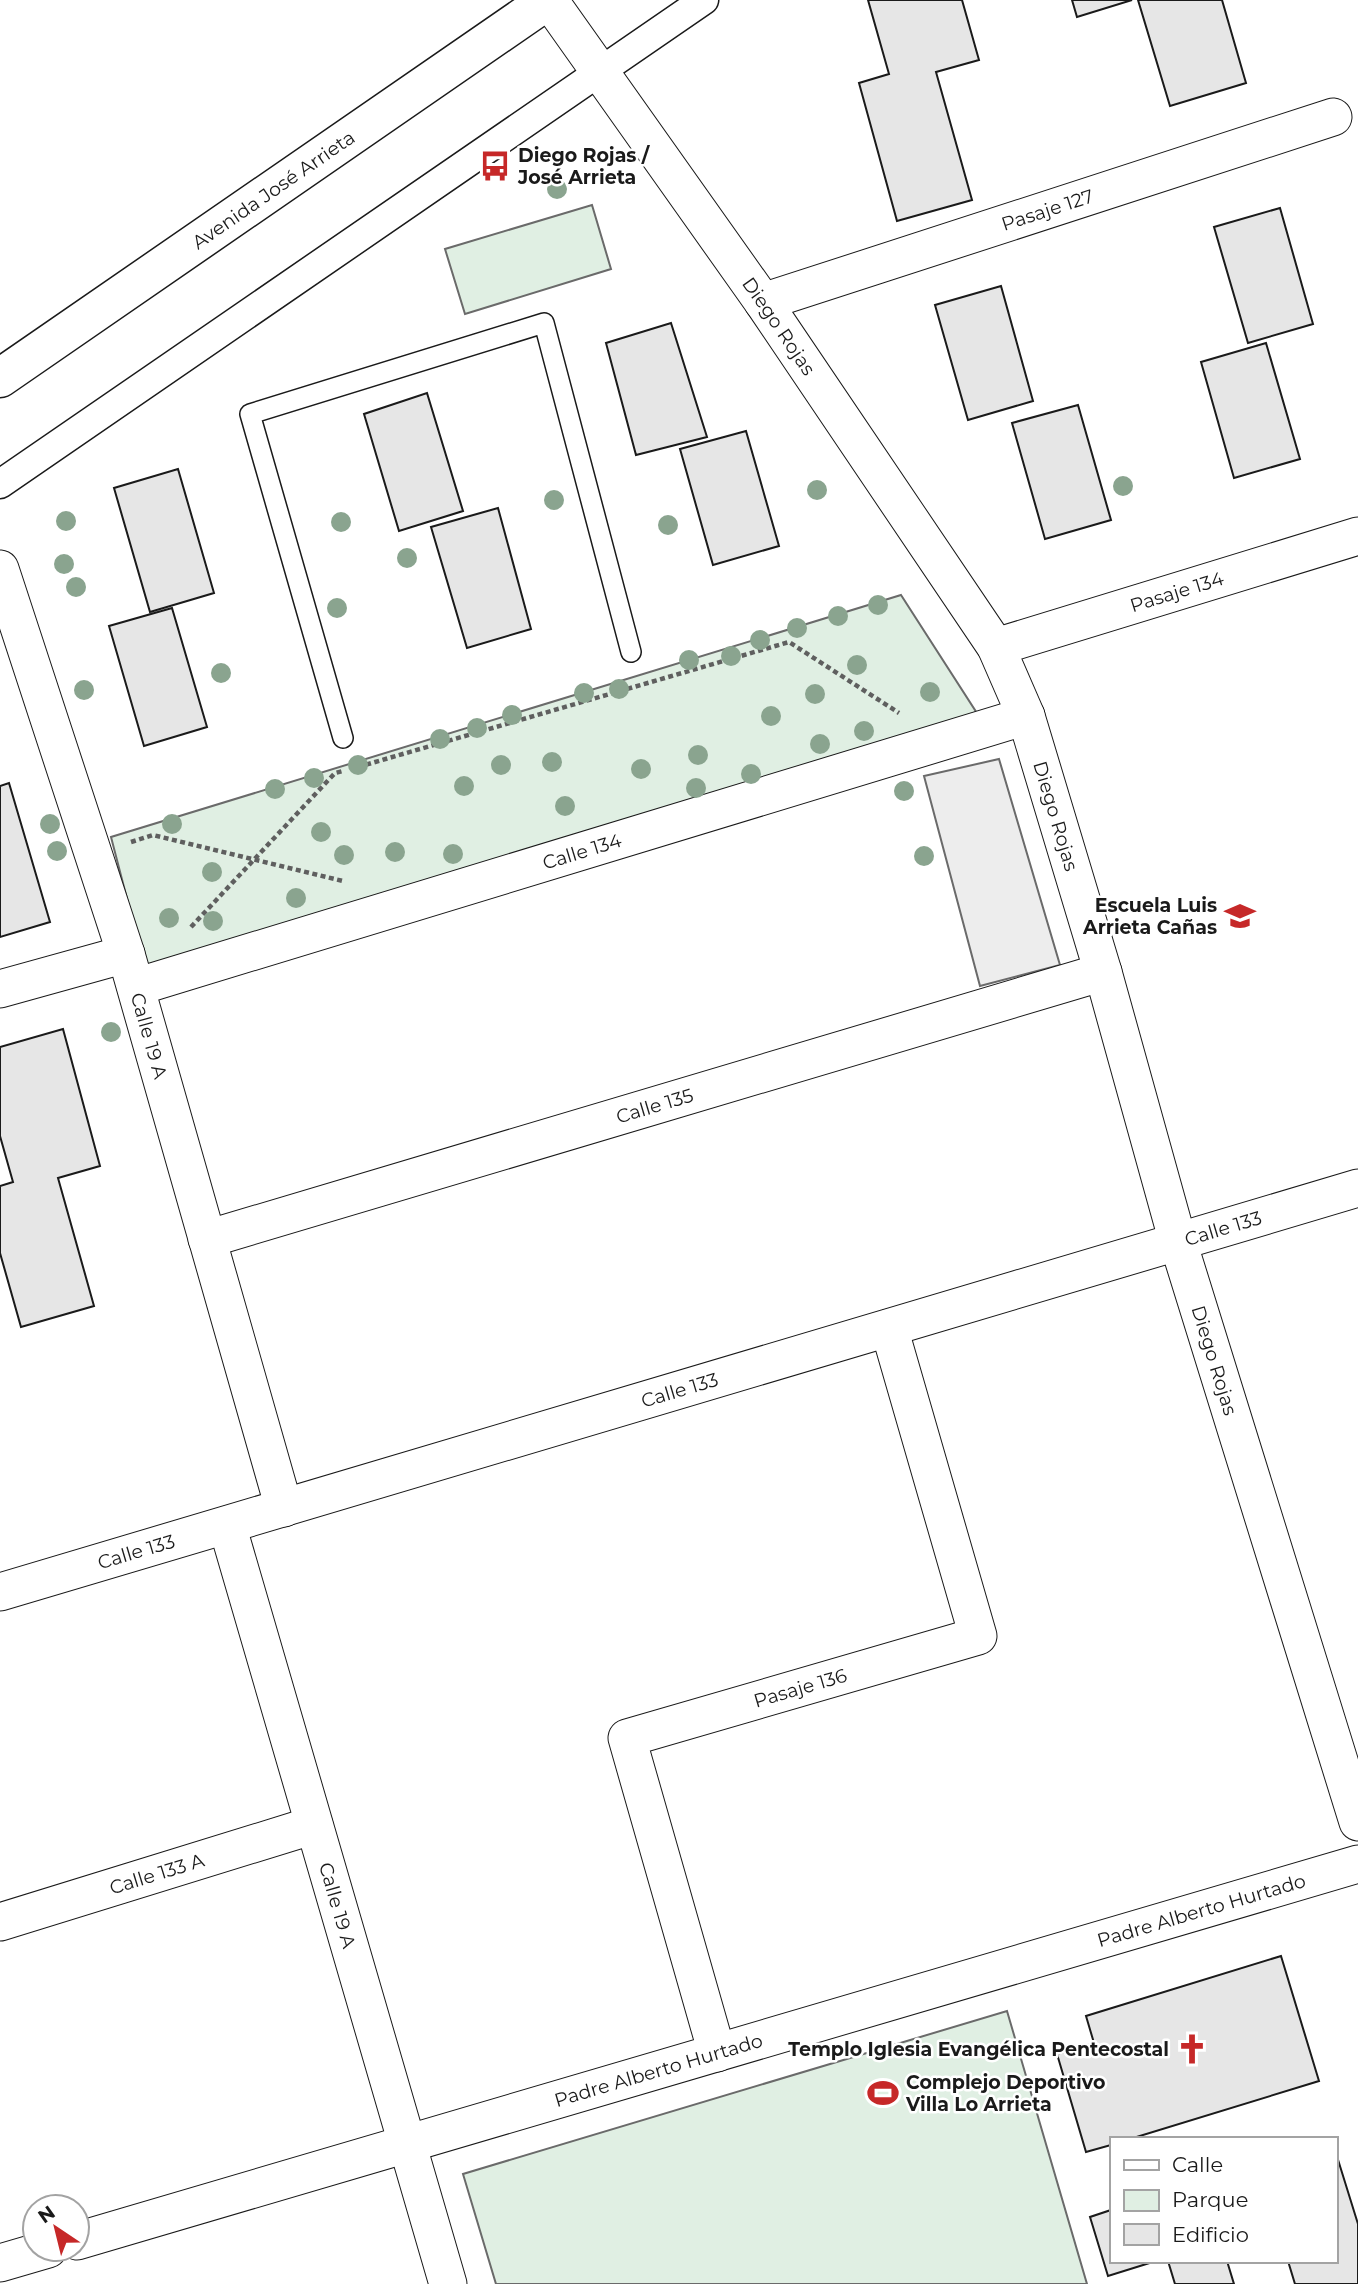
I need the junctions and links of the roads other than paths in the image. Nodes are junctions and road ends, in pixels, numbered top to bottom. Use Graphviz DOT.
graph roads {
  1 [pos="548,0"];
  2 [pos="704,0"];
  3 [pos="601,70"];
  4 [pos="1333,117"];
  5 [pos="763,302"];
  6 [pos="0,378"];
  7 [pos="0,484"];
  8 [pos="1358,537"];
  9 [pos="0,569"];
  10 [pos="996,647"];
  11 [pos="631,652"];
  12 [pos="1026,716"];
  13 [pos="342,738"];
  14 [pos="131,971"];
  15 [pos="1103,972"];
  16 [pos="0,989"];
  17 [pos="1358,1188"];
  18 [pos="207,1239"];
  19 [pos="1178,1241"];
  20 [pos="889,1328"];
  21 [pos="284,1508"];
  22 [pos="227,1525"];
  23 [pos="0,1592"];
  24 [pos="1358,1822"];
  25 [pos="314,1825"];
  26 [pos="1358,1864"];
  27 [pos="0,1922"];
  28 [pos="717,2053"];
  29 [pos="407,2143"];
  30 [pos="91,2237"];
  31 [pos="21,2257"];
  32 [pos="0,2263"];
  33 [pos="448,2284"];
  1 -- 3 [label="street, Diego Rojas"];
  1 -- 6 [label="main road, Avenida José Arrieta"];
  2 -- 3 [label="street"];
  3 -- 5 [label="street, Diego Rojas"];
  3 -- 7 [label="street"];
  4 -- 5 [label="street, Pasaje 127"];
  5 -- 10 [label="street, Diego Rojas"];
  8 -- 10 [label="street, Pasaje 134"];
  9 -- 14 [label="street, Calle 19 A"];
  10 -- 12 [label="street, Diego Rojas"];
  11 -- 13 [label="lane"];
  12 -- 14 [label="street, Calle 134"];
  12 -- 15 [label="street, Diego Rojas"];
  14 -- 16 [label="street, Calle 134"];
  14 -- 18 [label="street, Calle 19 A"];
  15 -- 18 [label="street, Calle 135"];
  15 -- 19 [label="street, Diego Rojas"];
  17 -- 19 [label="street, Calle 133"];
  18 -- 21 [label="street, Calle 19 A"];
  19 -- 20 [label="street, Calle 133"];
  19 -- 24 [label="street, Diego Rojas"];
  20 -- 21 [label="street, Calle 133"];
  20 -- 28 [label="street, Pasaje 136"];
  21 -- 22 [label="street, Calle 133"];
  22 -- 23 [label="street, Calle 133"];
  22 -- 25 [label="street, Calle 19 A"];
  25 -- 27 [label="street, Calle 133 A"];
  25 -- 29 [label="street, Calle 19 A"];
  26 -- 28 [label="street, Padre Alberto Hurtado"];
  28 -- 29 [label="street, Padre Alberto Hurtado"];
  29 -- 30 [label="street, Padre Alberto Hurtado"];
  29 -- 33 [label="street, Calle 19 A"];
  31 -- 32 [label="street"];
}
